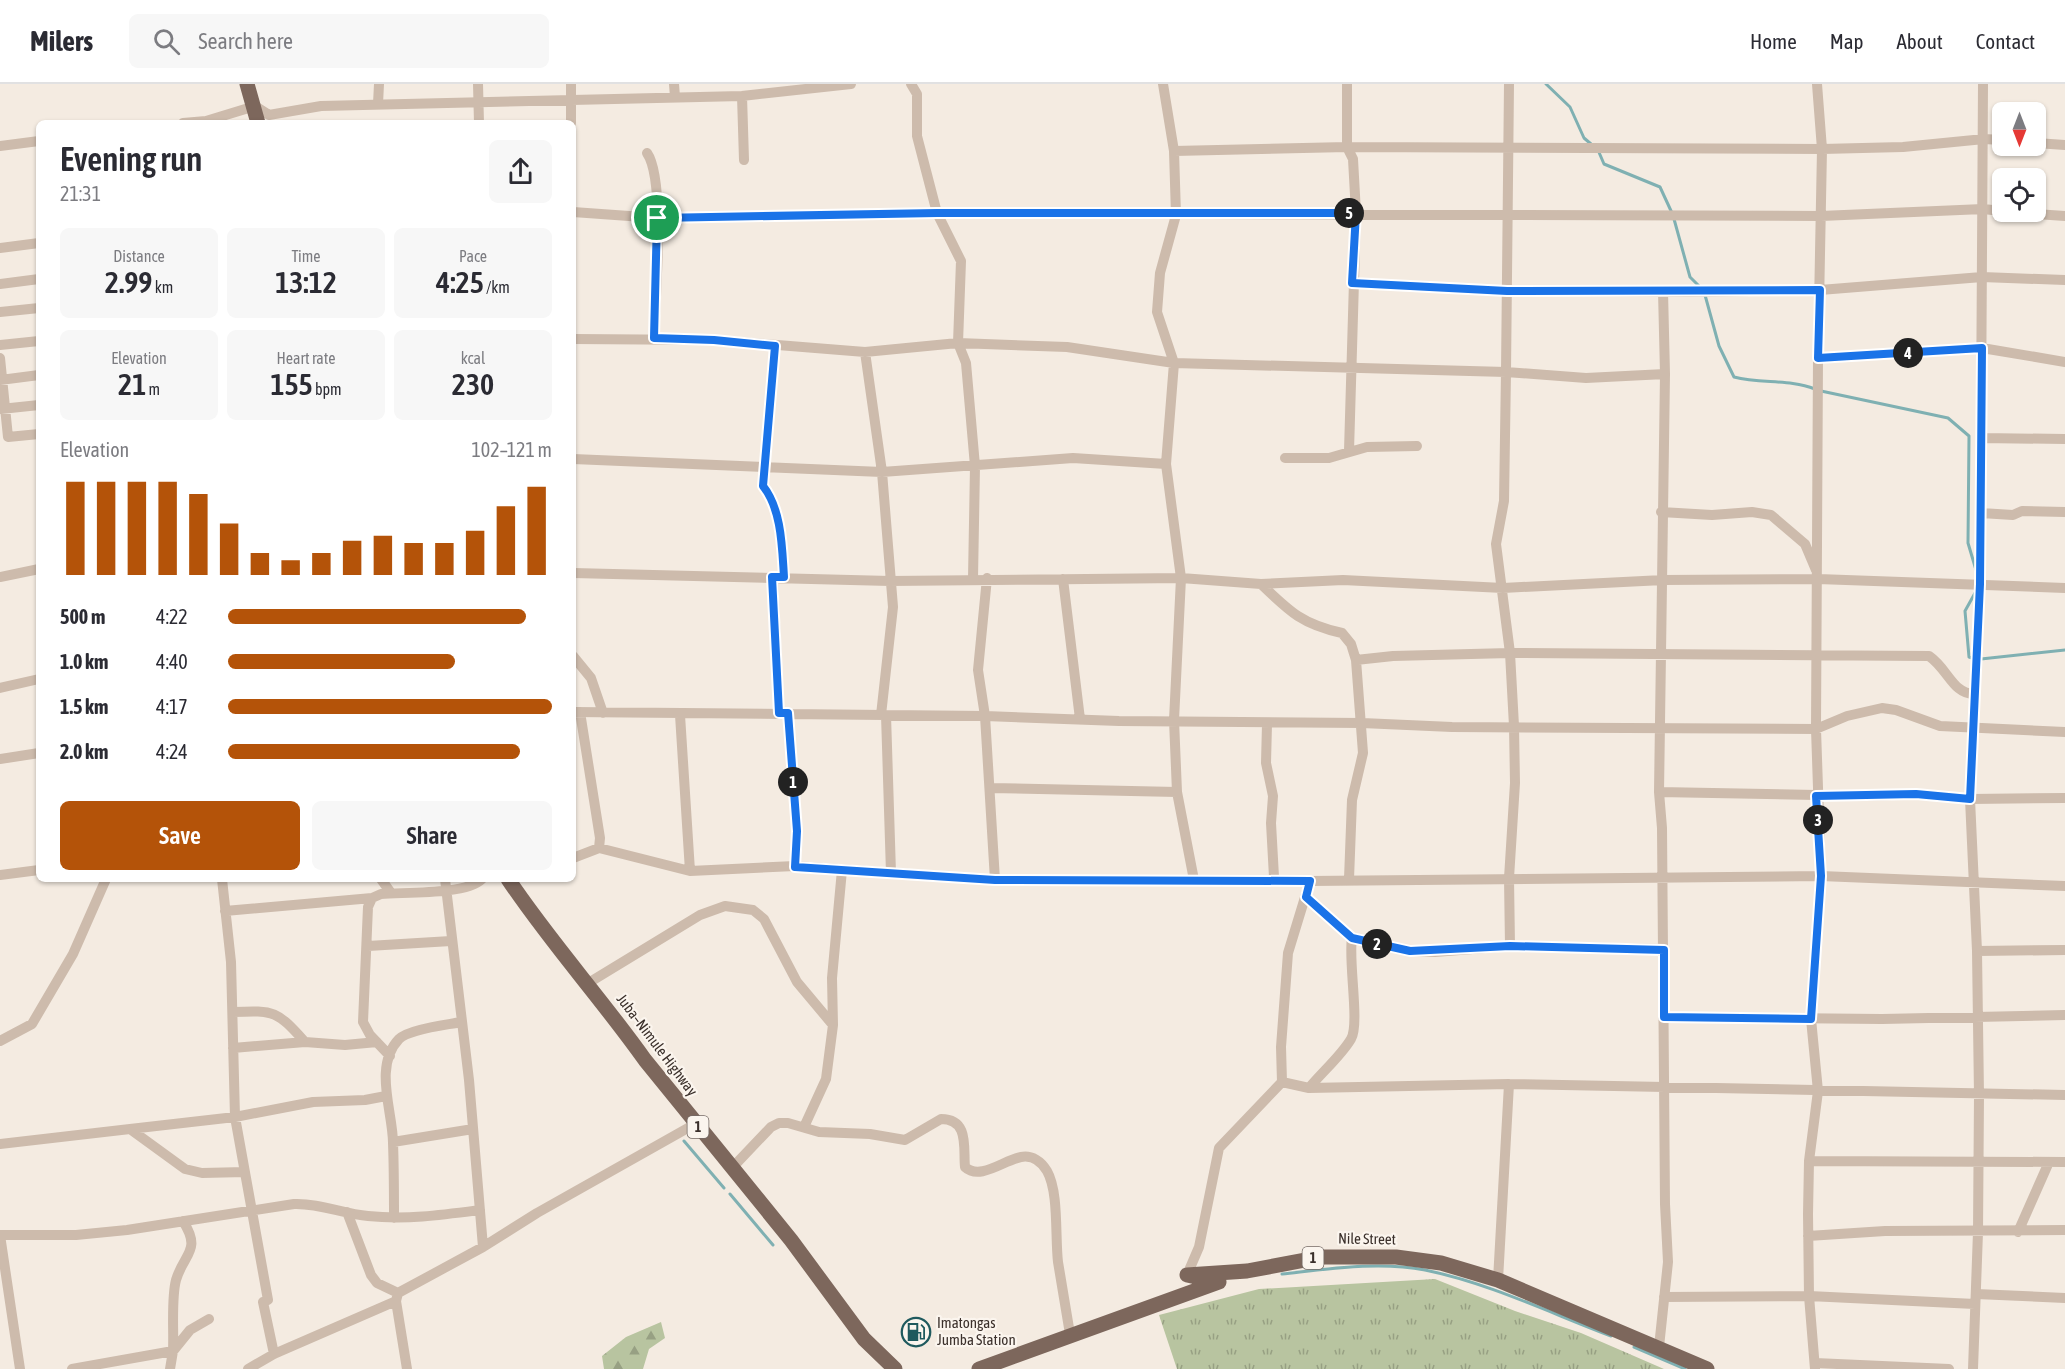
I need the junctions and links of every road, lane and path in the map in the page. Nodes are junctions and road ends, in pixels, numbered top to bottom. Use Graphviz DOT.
graph roads {
  1 [pos="247,84"];
  2 [pos="379,84"];
  3 [pos="478,84"];
  4 [pos="571,84"];
  5 [pos="674,84"];
  6 [pos="851,84"];
  7 [pos="911,84"];
  8 [pos="1163,84"];
  9 [pos="1347,84"];
  10 [pos="1509,84"];
  11 [pos="1817,84"];
  12 [pos="1983,84"];
  13 [pos="802,86"];
  14 [pos="742,96"];
  15 [pos="675,97"];
  16 [pos="572,100"];
  17 [pos="480,102"];
  18 [pos="378,104"];
  19 [pos="255,106"];
  20 [pos="209,120"];
  21 [pos="257,120"];
  22 [pos="479,120"];
  23 [pos="571,120"];
  24 [pos="1984,139"];
  25 [pos="1992,139"];
  26 [pos="36,141"];
  27 [pos="2046,144"];
  28 [pos="2065,145"];
  29 [pos="0,146"];
  30 [pos="1347,147"];
  31 [pos="1508,148"];
  32 [pos="1822,149"];
  33 [pos="1174,151"];
  34 [pos="647,153"];
  35 [pos="744,160"];
  36 [pos="1983,209"];
  37 [pos="1992,210"];
  38 [pos="576,212"];
  39 [pos="937,213"];
  40 [pos="1356,213"];
  41 [pos="1508,214"];
  42 [pos="1176,215"];
  43 [pos="2046,215"];
  44 [pos="1821,216"];
  45 [pos="2065,216"];
  46 [pos="657,218"];
  47 [pos="36,243"];
  48 [pos="0,248"];
  49 [pos="1982,278"];
  50 [pos="36,279"];
  51 [pos="2065,280"];
  52 [pos="1352,283"];
  53 [pos="0,284"];
  54 [pos="1820,290"];
  55 [pos="1507,291"];
  56 [pos="1662,291"];
  57 [pos="36,308"];
  58 [pos="0,312"];
  59 [pos="654,338"];
  60 [pos="576,339"];
  61 [pos="36,341"];
  62 [pos="958,343"];
  63 [pos="0,345"];
  64 [pos="775,346"];
  65 [pos="1982,348"];
  66 [pos="865,352"];
  67 [pos="0,358"];
  68 [pos="1818,358"];
  69 [pos="1174,363"];
  70 [pos="2065,363"];
  71 [pos="1352,366"];
  72 [pos="1506,372"];
  73 [pos="1665,374"];
  74 [pos="36,375"];
  75 [pos="2,379"];
  76 [pos="36,405"];
  77 [pos="3,409"];
  78 [pos="36,434"];
  79 [pos="1981,438"];
  80 [pos="2065,439"];
  81 [pos="1417,446"];
  82 [pos="1349,451"];
  83 [pos="1285,458"];
  84 [pos="576,459"];
  85 [pos="1166,464"];
  86 [pos="975,466"];
  87 [pos="764,467"];
  88 [pos="882,472"];
  89 [pos="1662,512"];
  90 [pos="2065,512"];
  91 [pos="1981,513"];
  92 [pos="36,570"];
  93 [pos="576,573"];
  94 [pos="1818,576"];
  95 [pos="0,577"];
  96 [pos="772,577"];
  97 [pos="784,577"];
  98 [pos="987,578"];
  99 [pos="1182,578"];
  100 [pos="973,579"];
  101 [pos="1063,579"];
  102 [pos="890,580"];
  103 [pos="1662,580"];
  104 [pos="1261,584"];
  105 [pos="1980,584"];
  106 [pos="1503,588"];
  107 [pos="2065,588"];
  108 [pos="1510,653"];
  109 [pos="1663,655"];
  110 [pos="1817,656"];
  111 [pos="576,660"];
  112 [pos="1356,660"];
  113 [pos="36,680"];
  114 [pos="0,688"];
  115 [pos="1974,694"];
  116 [pos="576,712"];
  117 [pos="603,713"];
  118 [pos="783,713"];
  119 [pos="680,715"];
  120 [pos="883,715"];
  121 [pos="985,716"];
  122 [pos="1080,719"];
  123 [pos="1173,720"];
  124 [pos="1362,723"];
  125 [pos="1267,724"];
  126 [pos="1514,726"];
  127 [pos="1662,727"];
  128 [pos="1971,727"];
  129 [pos="1816,729"];
  130 [pos="2065,732"];
  131 [pos="36,753"];
  132 [pos="0,759"];
  133 [pos="990,788"];
  134 [pos="1177,792"];
  135 [pos="1659,792"];
  136 [pos="1816,796"];
  137 [pos="2065,798"];
  138 [pos="1970,799"];
  139 [pos="599,848"];
  140 [pos="576,857"];
  141 [pos="795,867"];
  142 [pos="36,870"];
  143 [pos="842,870"];
  144 [pos="690,871"];
  145 [pos="891,873"];
  146 [pos="0,875"];
  147 [pos="1821,876"];
  148 [pos="1274,877"];
  149 [pos="1509,878"];
  150 [pos="1349,879"];
  151 [pos="1663,879"];
  152 [pos="995,880"];
  153 [pos="1194,880"];
  154 [pos="1310,881"];
  155 [pos="105,882"];
  156 [pos="222,882"];
  157 [pos="383,882"];
  158 [pos="479,882"];
  159 [pos="510,882"];
  160 [pos="1975,883"];
  161 [pos="446,885"];
  162 [pos="2065,886"];
  163 [pos="391,893"];
  164 [pos="1306,897"];
  165 [pos="372,898"];
  166 [pos="225,911"];
  167 [pos="1352,938"];
  168 [pos="451,941"];
  169 [pos="368,946"];
  170 [pos="1510,946"];
  171 [pos="1664,950"];
  172 [pos="2065,950"];
  173 [pos="1977,951"];
  174 [pos="585,985"];
  175 [pos="233,1011"];
  176 [pos="2065,1015"];
  177 [pos="1664,1017"];
  178 [pos="1977,1018"];
  179 [pos="1811,1019"];
  180 [pos="462,1022"];
  181 [pos="833,1025"];
  182 [pos="0,1041"];
  183 [pos="305,1042"];
  184 [pos="377,1042"];
  185 [pos="232,1048"];
  186 [pos="390,1056"];
  187 [pos="1282,1082"];
  188 [pos="1509,1084"];
  189 [pos="1664,1086"];
  190 [pos="1309,1088"];
  191 [pos="1818,1092"];
  192 [pos="1979,1095"];
  193 [pos="2065,1095"];
  194 [pos="386,1096"];
  195 [pos="235,1117"];
  196 [pos="695,1124"];
  197 [pos="804,1127"];
  198 [pos="130,1129"];
  199 [pos="473,1129"];
  200 [pos="393,1142"];
  201 [pos="0,1144"];
  202 [pos="1809,1161"];
  203 [pos="1978,1162"];
  204 [pos="2049,1162"];
  205 [pos="2065,1162"];
  206 [pos="732,1168"];
  207 [pos="245,1172"];
  208 [pos="480,1210"];
  209 [pos="254,1212"];
  210 [pos="347,1212"];
  211 [pos="394,1218"];
  212 [pos="183,1221"];
  213 [pos="2065,1230"];
  214 [pos="1978,1232"];
  215 [pos="2018,1232"];
  216 [pos="0,1235"];
  217 [pos="1808,1236"];
  218 [pos="483,1247"];
  219 [pos="1187,1275"];
  220 [pos="1498,1280"];
  221 [pos="4,1284"];
  222 [pos="1809,1296"];
  223 [pos="397,1297"];
  224 [pos="1664,1297"];
  225 [pos="2065,1298"];
  226 [pos="1975,1299"];
  227 [pos="209,1319"];
  228 [pos="1070,1334"];
  229 [pos="1659,1347"];
  230 [pos="173,1351"];
  231 [pos="271,1356"];
  232 [pos="1815,1366"];
  233 [pos="20,1369"];
  234 [pos="72,1369"];
  235 [pos="170,1369"];
  236 [pos="248,1369"];
  237 [pos="272,1369"];
  238 [pos="407,1369"];
  239 [pos="895,1369"];
  240 [pos="979,1369"];
  241 [pos="1707,1369"];
  242 [pos="1949,1369"];
  243 [pos="1973,1369"];
  1 -- 19 [label="main road"];
  2 -- 18 [label="street"];
  3 -- 17 [label="street"];
  4 -- 16 [label="street"];
  5 -- 15 [label="street"];
  6 -- 13 [label="street"];
  7 -- 39 [label="street"];
  8 -- 33 [label="street"];
  9 -- 30 [label="street"];
  10 -- 31 [label="street"];
  11 -- 32 [label="street"];
  12 -- 24 [label="street"];
  13 -- 14 [label="street"];
  14 -- 15 [label="street"];
  14 -- 35 [label="street"];
  15 -- 16 [label="street"];
  16 -- 17 [label="street"];
  16 -- 23 [label="street"];
  17 -- 18 [label="street"];
  17 -- 22 [label="street"];
  18 -- 19 [label="street"];
  19 -- 20 [label="street"];
  19 -- 21 [label="main road"];
  24 -- 25 [label="street"];
  24 -- 32 [label="street"];
  24 -- 36 [label="street"];
  26 -- 29 [label="street"];
  27 -- 28 [label="street"];
  30 -- 31 [label="street"];
  30 -- 33 [label="street"];
  30 -- 40 [label="street"];
  31 -- 32 [label="street"];
  31 -- 41 [label="street"];
  32 -- 44 [label="street"];
  33 -- 42 [label="street"];
  34 -- 46 [label="street"];
  36 -- 37 [label="street"];
  36 -- 44 [label="street"];
  36 -- 49 [label="street"];
  38 -- 46 [label="street"];
  39 -- 42 [label="street"];
  39 -- 46 [label="street"];
  39 -- 62 [label="street"];
  40 -- 41 [label="street"];
  40 -- 42 [label="street"];
  40 -- 52 [label="street"];
  41 -- 44 [label="street"];
  41 -- 55 [label="street"];
  42 -- 69 [label="street"];
  43 -- 45 [label="street"];
  44 -- 54 [label="street"];
  46 -- 59 [label="street"];
  47 -- 48 [label="street"];
  49 -- 51 [label="street"];
  49 -- 54 [label="street"];
  49 -- 65 [label="street"];
  50 -- 53 [label="street"];
  52 -- 55 [label="street"];
  52 -- 71 [label="street"];
  54 -- 56 [label="street"];
  54 -- 68 [label="street"];
  55 -- 56 [label="street"];
  55 -- 72 [label="street"];
  56 -- 73 [label="street"];
  57 -- 58 [label="street"];
  59 -- 60 [label="street"];
  59 -- 64 [label="street"];
  61 -- 63 [label="street"];
  62 -- 66 [label="street"];
  62 -- 69 [label="street"];
  62 -- 86 [label="street"];
  64 -- 66 [label="street"];
  64 -- 87 [label="street"];
  65 -- 68 [label="street"];
  65 -- 70 [label="street"];
  65 -- 79 [label="street"];
  66 -- 88 [label="street"];
  67 -- 75 [label="street"];
  68 -- 94 [label="street"];
  69 -- 71 [label="street"];
  69 -- 85 [label="street"];
  71 -- 72 [label="street"];
  71 -- 82 [label="street"];
  72 -- 73 [label="street"];
  72 -- 106 [label="street"];
  73 -- 89 [label="street"];
  74 -- 75 [label="street"];
  75 -- 77 [label="street"];
  76 -- 77 [label="street"];
  77 -- 78 [label="street"];
  79 -- 80 [label="street"];
  79 -- 91 [label="street"];
  81 -- 82 [label="street"];
  82 -- 83 [label="street"];
  84 -- 87 [label="street"];
  85 -- 86 [label="street"];
  85 -- 99 [label="street"];
  86 -- 88 [label="street"];
  86 -- 100 [label="street"];
  87 -- 88 [label="street"];
  87 -- 97 [label="street"];
  88 -- 102 [label="street"];
  89 -- 94 [label="street"];
  89 -- 103 [label="street"];
  90 -- 91 [label="street"];
  91 -- 105 [label="street"];
  92 -- 95 [label="street"];
  93 -- 96 [label="street"];
  94 -- 103 [label="street"];
  94 -- 105 [label="street"];
  94 -- 110 [label="street"];
  96 -- 97 [label="street"];
  96 -- 118 [label="street"];
  97 -- 102 [label="street"];
  98 -- 100 [label="street"];
  98 -- 101 [label="street"];
  98 -- 121 [label="street"];
  99 -- 101 [label="street"];
  99 -- 104 [label="street"];
  99 -- 123 [label="street"];
  100 -- 102 [label="street"];
  101 -- 122 [label="street"];
  102 -- 120 [label="street"];
  103 -- 106 [label="street"];
  103 -- 109 [label="street"];
  104 -- 106 [label="street"];
  104 -- 112 [label="street"];
  105 -- 107 [label="street"];
  105 -- 115 [label="street"];
  106 -- 108 [label="street"];
  108 -- 109 [label="street"];
  108 -- 112 [label="street"];
  108 -- 126 [label="street"];
  109 -- 110 [label="street"];
  109 -- 127 [label="street"];
  110 -- 115 [label="street"];
  110 -- 129 [label="street"];
  111 -- 117 [label="street"];
  112 -- 124 [label="street"];
  113 -- 114 [label="street"];
  115 -- 128 [label="street"];
  116 -- 117 [label="street"];
  116 -- 139 [label="street"];
  117 -- 119 [label="street"];
  118 -- 119 [label="street"];
  118 -- 120 [label="street"];
  118 -- 141 [label="street"];
  119 -- 144 [label="street"];
  120 -- 121 [label="street"];
  120 -- 145 [label="street"];
  121 -- 122 [label="street"];
  121 -- 133 [label="street"];
  122 -- 123 [label="street"];
  123 -- 125 [label="street"];
  123 -- 134 [label="street"];
  124 -- 125 [label="street"];
  124 -- 126 [label="street"];
  124 -- 150 [label="street"];
  125 -- 148 [label="street"];
  126 -- 127 [label="street"];
  126 -- 149 [label="street"];
  127 -- 129 [label="street"];
  127 -- 135 [label="street"];
  128 -- 129 [label="street"];
  128 -- 130 [label="street"];
  128 -- 138 [label="street"];
  129 -- 136 [label="street"];
  131 -- 132 [label="street"];
  133 -- 134 [label="street"];
  133 -- 152 [label="street"];
  134 -- 153 [label="street"];
  135 -- 136 [label="street"];
  135 -- 151 [label="street"];
  136 -- 138 [label="street"];
  136 -- 147 [label="street"];
  137 -- 138 [label="street"];
  138 -- 160 [label="street"];
  139 -- 140 [label="street"];
  139 -- 144 [label="street"];
  141 -- 143 [label="street"];
  141 -- 144 [label="street"];
  142 -- 146 [label="street"];
  143 -- 145 [label="street"];
  143 -- 181 [label="street"];
  145 -- 152 [label="street"];
  147 -- 151 [label="street"];
  147 -- 160 [label="street"];
  147 -- 179 [label="street"];
  149 -- 150 [label="street"];
  149 -- 151 [label="street"];
  149 -- 170 [label="street"];
  150 -- 154 [label="street"];
  151 -- 171 [label="street"];
  152 -- 153 [label="street"];
  153 -- 154 [label="street"];
  154 -- 164 [label="street"];
  155 -- 182 [label="street"];
  156 -- 166 [label="street"];
  157 -- 163 [label="street"];
  158 -- 161 [label="street"];
  159 -- 196 [label="main road, Juba–Nimule Highway / 1"];
  160 -- 162 [label="street"];
  160 -- 173 [label="street"];
  161 -- 163 [label="street"];
  161 -- 168 [label="street"];
  163 -- 165 [label="street"];
  164 -- 167 [label="street"];
  164 -- 187 [label="street"];
  165 -- 166 [label="street"];
  165 -- 169 [label="street"];
  166 -- 175 [label="street"];
  167 -- 170 [label="street"];
  167 -- 190 [label="street"];
  168 -- 169 [label="street"];
  168 -- 180 [label="street"];
  169 -- 184 [label="street"];
  170 -- 171 [label="street"];
  171 -- 177 [label="street"];
  172 -- 173 [label="street"];
  173 -- 178 [label="street"];
  174 -- 181 [label="street"];
  175 -- 183 [label="street"];
  175 -- 185 [label="street"];
  176 -- 178 [label="street"];
  177 -- 179 [label="street"];
  177 -- 189 [label="street"];
  178 -- 179 [label="street"];
  178 -- 192 [label="street"];
  179 -- 191 [label="street"];
  180 -- 186 [label="street"];
  180 -- 199 [label="street"];
  181 -- 197 [label="street"];
  183 -- 184 [label="street"];
  183 -- 185 [label="street"];
  184 -- 186 [label="street"];
  185 -- 195 [label="street"];
  186 -- 194 [label="street"];
  187 -- 190 [label="street"];
  187 -- 219 [label="street"];
  188 -- 189 [label="street"];
  188 -- 190 [label="street"];
  188 -- 220 [label="street"];
  189 -- 191 [label="street"];
  189 -- 224 [label="street"];
  191 -- 192 [label="street"];
  191 -- 202 [label="street"];
  192 -- 193 [label="street"];
  192 -- 203 [label="street"];
  194 -- 195 [label="street"];
  194 -- 200 [label="street"];
  195 -- 198 [label="street"];
  195 -- 207 [label="street"];
  196 -- 206 [label="main road, Juba–Nimule Highway / 1"];
  196 -- 218 [label="street"];
  197 -- 206 [label="street"];
  197 -- 228 [label="street"];
  198 -- 201 [label="street"];
  198 -- 207 [label="street"];
  199 -- 200 [label="street"];
  199 -- 208 [label="street"];
  200 -- 211 [label="street"];
  202 -- 203 [label="street"];
  202 -- 217 [label="street"];
  203 -- 204 [label="street"];
  203 -- 214 [label="street"];
  204 -- 205 [label="street"];
  204 -- 215 [label="street"];
  206 -- 239 [label="main road, Juba–Nimule Highway / 1"];
  207 -- 209 [label="street"];
  208 -- 211 [label="street"];
  208 -- 218 [label="street"];
  209 -- 210 [label="street"];
  209 -- 212 [label="street"];
  209 -- 231 [label="street"];
  210 -- 211 [label="street"];
  210 -- 223 [label="street"];
  212 -- 216 [label="street"];
  212 -- 230 [label="street"];
  213 -- 215 [label="street"];
  214 -- 215 [label="street"];
  214 -- 217 [label="street"];
  214 -- 226 [label="street"];
  216 -- 221 [label="street"];
  217 -- 222 [label="street"];
  218 -- 223 [label="street"];
  219 -- 220 [label="main road, Nile Street / 1"];
  219 -- 228 [label="main road"];
  220 -- 229 [label="main road, Nile Street / 1"];
  221 -- 233 [label="street"];
  222 -- 224 [label="street"];
  222 -- 226 [label="street"];
  222 -- 232 [label="street"];
  223 -- 231 [label="street"];
  223 -- 238 [label="street"];
  224 -- 229 [label="street"];
  225 -- 226 [label="street"];
  226 -- 243 [label="street"];
  227 -- 230 [label="street"];
  228 -- 240 [label="main road"];
  229 -- 241 [label="main road, Nile Street / 1"];
  230 -- 234 [label="street"];
  230 -- 235 [label="street"];
  231 -- 236 [label="street"];
  231 -- 237 [label="street"];
  232 -- 242 [label="street"];
}
